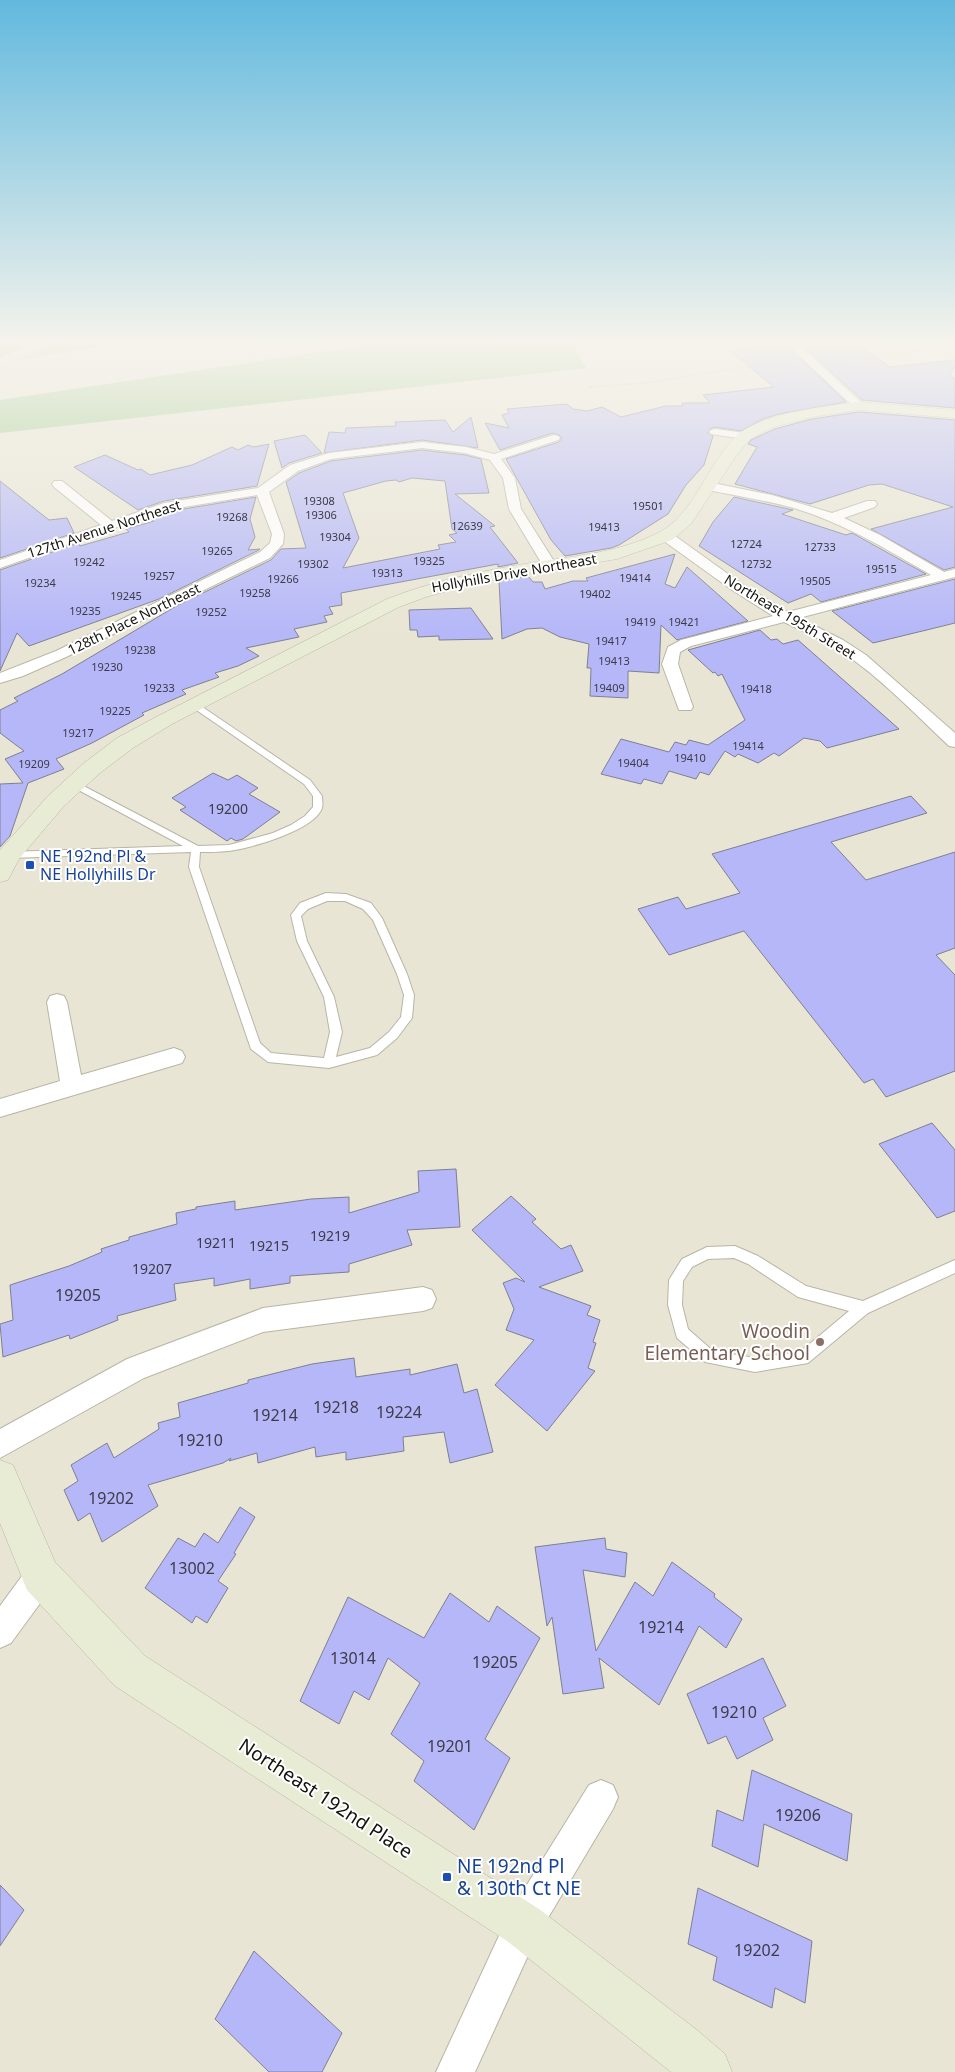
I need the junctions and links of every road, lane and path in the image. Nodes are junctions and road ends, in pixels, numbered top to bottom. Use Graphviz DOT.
graph roads {
  1 [pos="546,441"];
  2 [pos="741,441"];
  3 [pos="494,458"];
  4 [pos="58,484"];
  5 [pos="708,486"];
  6 [pos="262,491"];
  7 [pos="871,504"];
  8 [pos="833,517"];
  9 [pos="109,525"];
  10 [pos="666,536"];
  11 [pos="0,564"];
  12 [pos="550,566"];
  13 [pos="949,574"];
  14 [pos="784,616"];
  15 [pos="0,678"];
  16 [pos="195,704"];
  17 [pos="685,707"];
  18 [pos="955,742"];
  19 [pos="74,784"];
  20 [pos="196,850"];
  21 [pos="3,861"];
  22 [pos="57,1002"];
  23 [pos="174,1057"];
  24 [pos="330,1064"];
  25 [pos="72,1087"];
  26 [pos="0,1108"];
  27 [pos="955,1266"];
  28 [pos="423,1299"];
  29 [pos="863,1308"];
  30 [pos="0,1444"];
  31 [pos="0,1478"];
  32 [pos="41,1576"];
  33 [pos="0,1632"];
  34 [pos="601,1797"];
  35 [pos="523,1925"];
  36 [pos="456,2072"];
  37 [pos="707,2072"];
  1 -- 3 [label="street"];
  2 -- 5 [label="street, Hollyhills Drive Northeast"];
  3 -- 6 [label="street, 127th Avenue Northeast"];
  3 -- 12 [label="street"];
  4 -- 9 [label="street"];
  5 -- 8 [label="street"];
  5 -- 10 [label="street, Hollyhills Drive Northeast"];
  6 -- 9 [label="street, 127th Avenue Northeast"];
  6 -- 15 [label="street, 128th Place Northeast"];
  7 -- 8 [label="street"];
  8 -- 13 [label="street"];
  9 -- 11 [label="street, 127th Avenue Northeast"];
  10 -- 12 [label="street, Hollyhills Drive Northeast"];
  10 -- 14 [label="street, Northeast 195th Street"];
  12 -- 16 [label="street, Hollyhills Drive Northeast"];
  13 -- 14 [label="street"];
  14 -- 17 [label="street"];
  14 -- 18 [label="street, Northeast 195th Street"];
  16 -- 19 [label="street, Hollyhills Drive Northeast"];
  16 -- 20 [label="lane"];
  19 -- 20 [label="lane"];
  19 -- 21 [label="street, Hollyhills Drive Northeast"];
  20 -- 21 [label="lane"];
  20 -- 24 [label="lane"];
  22 -- 25 [label="street"];
  23 -- 25 [label="street"];
  24 -- 24 [label="lane"];
  25 -- 26 [label="street"];
  27 -- 29 [label="lane"];
  28 -- 30 [label="street"];
  29 -- 29 [label="lane"];
  31 -- 32 [label="street, Northeast 192nd Place"];
  32 -- 33 [label="street"];
  32 -- 35 [label="street, Northeast 192nd Place"];
  34 -- 35 [label="street"];
  35 -- 36 [label="street"];
  35 -- 37 [label="street, Northeast 192nd Place"];
}
